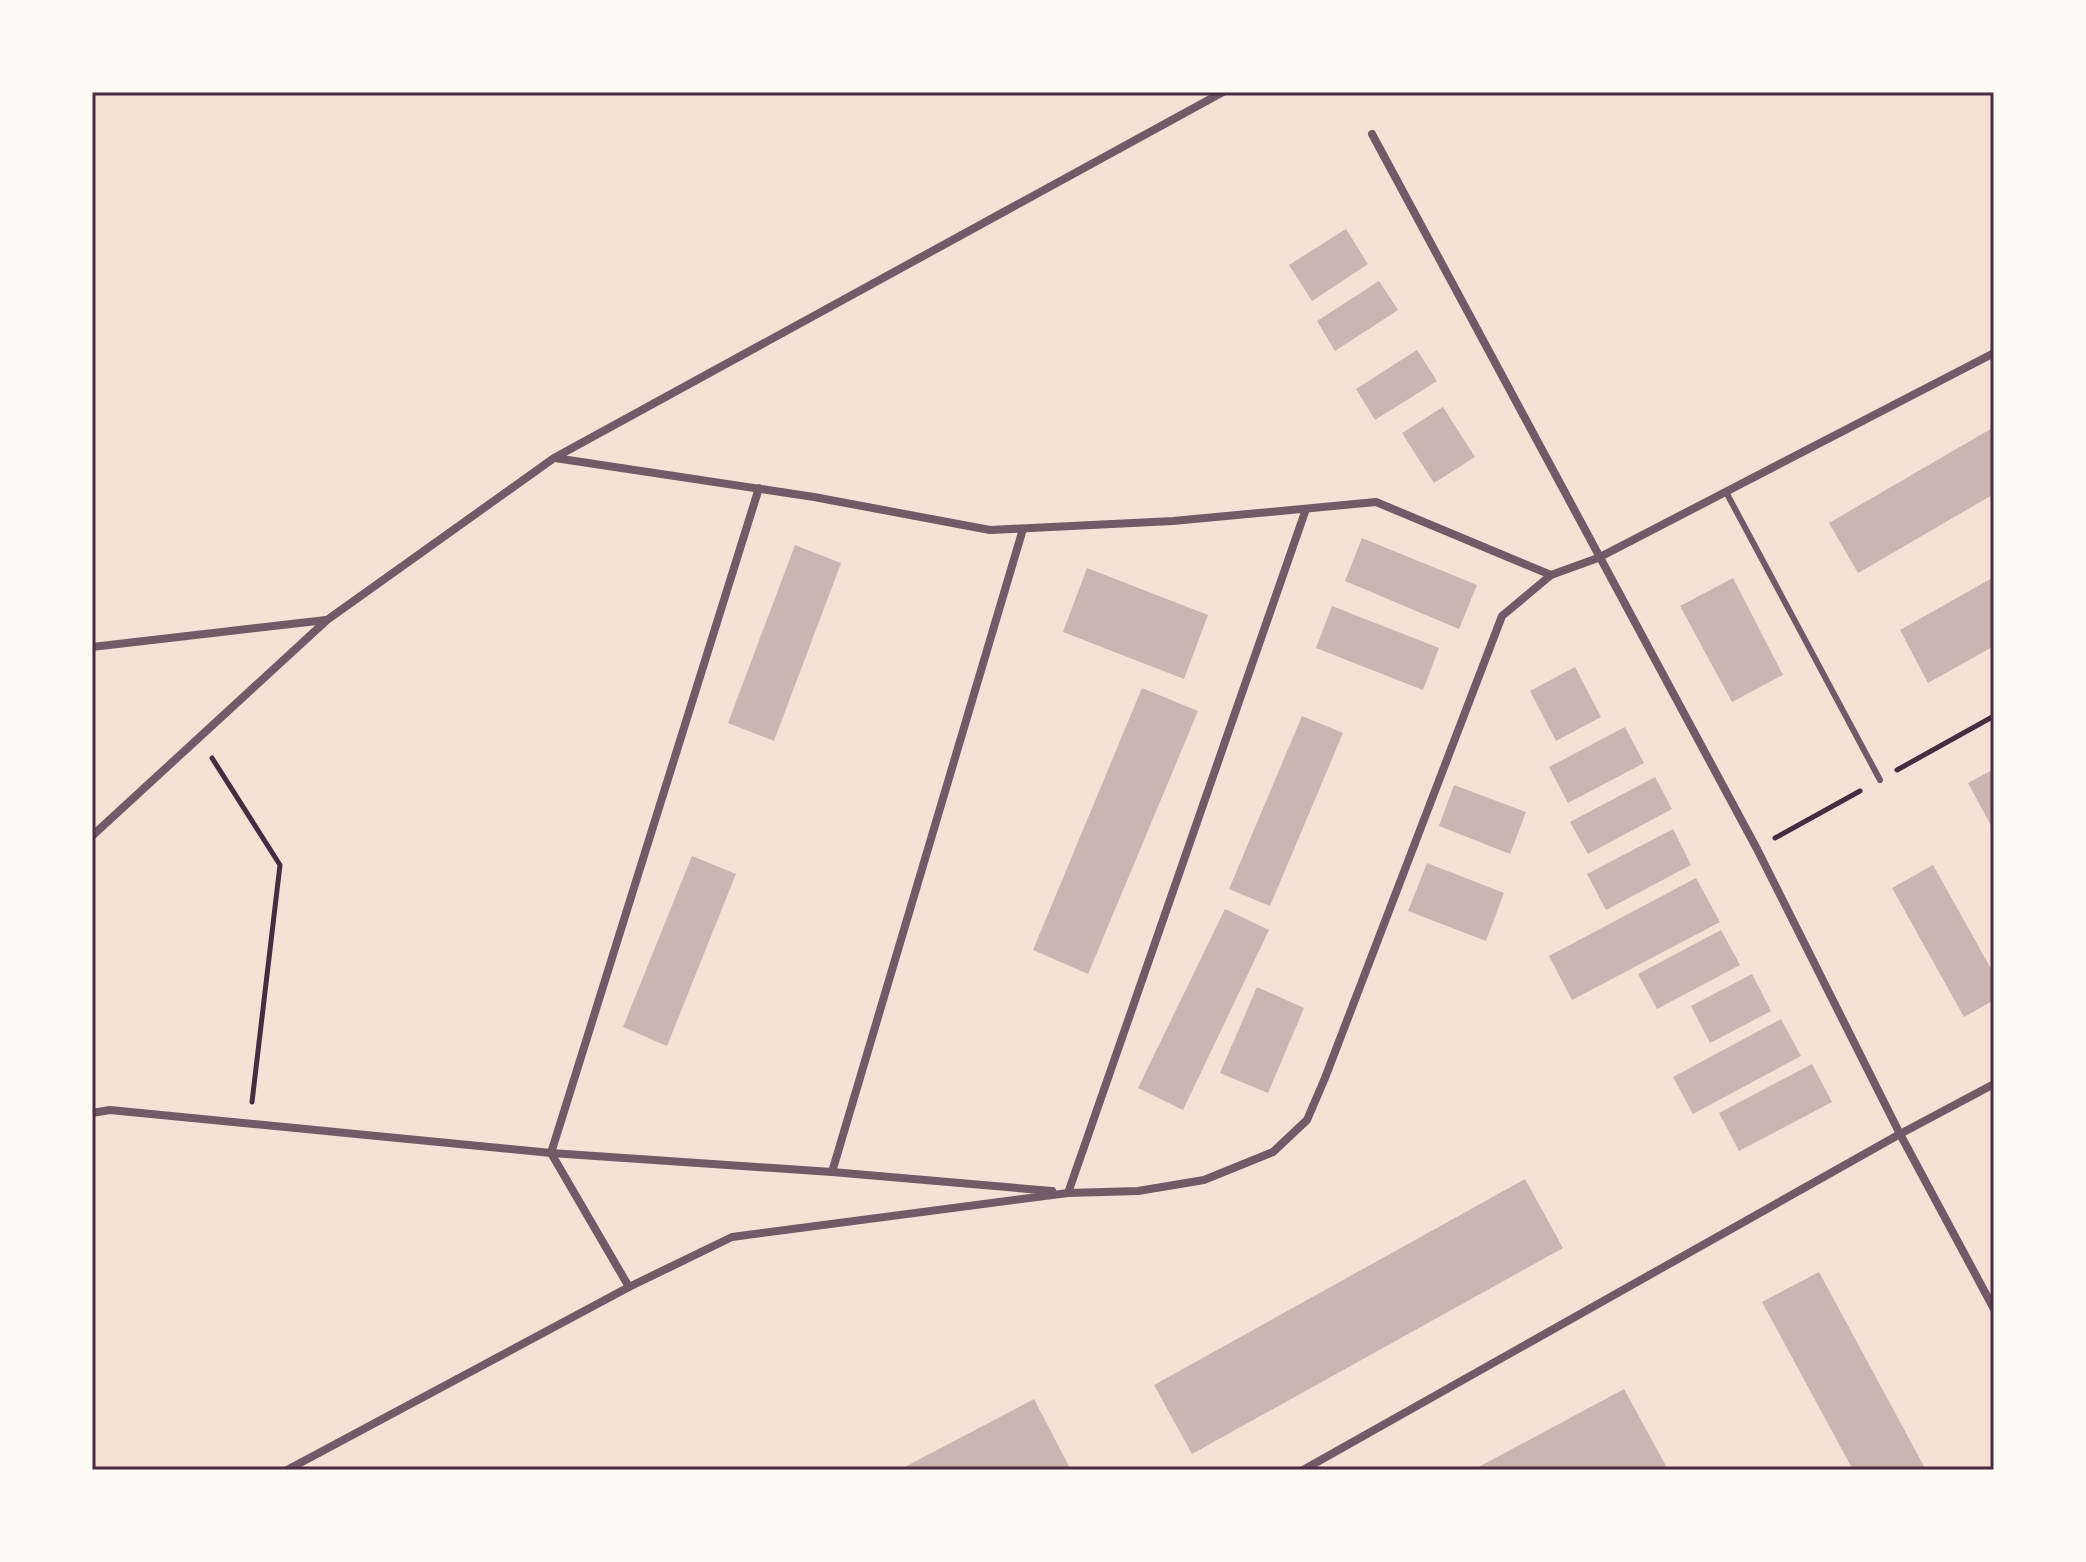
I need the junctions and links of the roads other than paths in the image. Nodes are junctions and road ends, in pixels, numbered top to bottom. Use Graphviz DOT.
graph roads {
  1 [pos="1223,92"];
  2 [pos="1372,134"];
  3 [pos="1994,353"];
  4 [pos="554,458"];
  5 [pos="759,488"];
  6 [pos="1726,492"];
  7 [pos="1306,509"];
  8 [pos="1023,529"];
  9 [pos="1598,558"];
  10 [pos="1551,575"];
  11 [pos="327,620"];
  12 [pos="92,647"];
  13 [pos="1880,780"];
  14 [pos="92,836"];
  15 [pos="1994,1084"];
  16 [pos="92,1113"];
  17 [pos="1900,1134"];
  18 [pos="551,1153"];
  19 [pos="832,1172"];
  20 [pos="1068,1193"];
  21 [pos="629,1287"];
  22 [pos="1994,1309"];
  23 [pos="287,1470"];
  24 [pos="1303,1470"];
  1 -- 4 [label="street"];
  2 -- 9 [label="street"];
  3 -- 6 [label="street"];
  4 -- 5 [label="street"];
  4 -- 11 [label="street"];
  5 -- 8 [label="street"];
  5 -- 18 [label="street"];
  6 -- 9 [label="street"];
  6 -- 13 [label="lane"];
  7 -- 8 [label="street"];
  7 -- 10 [label="street"];
  7 -- 20 [label="street"];
  8 -- 19 [label="street"];
  9 -- 10 [label="street"];
  9 -- 17 [label="street"];
  10 -- 20 [label="street"];
  11 -- 12 [label="street"];
  11 -- 14 [label="street"];
  15 -- 17 [label="street"];
  16 -- 18 [label="street"];
  17 -- 22 [label="street"];
  17 -- 24 [label="street"];
  18 -- 19 [label="street"];
  18 -- 21 [label="street"];
  19 -- 20 [label="street"];
  20 -- 21 [label="street"];
  21 -- 23 [label="street"];
}
